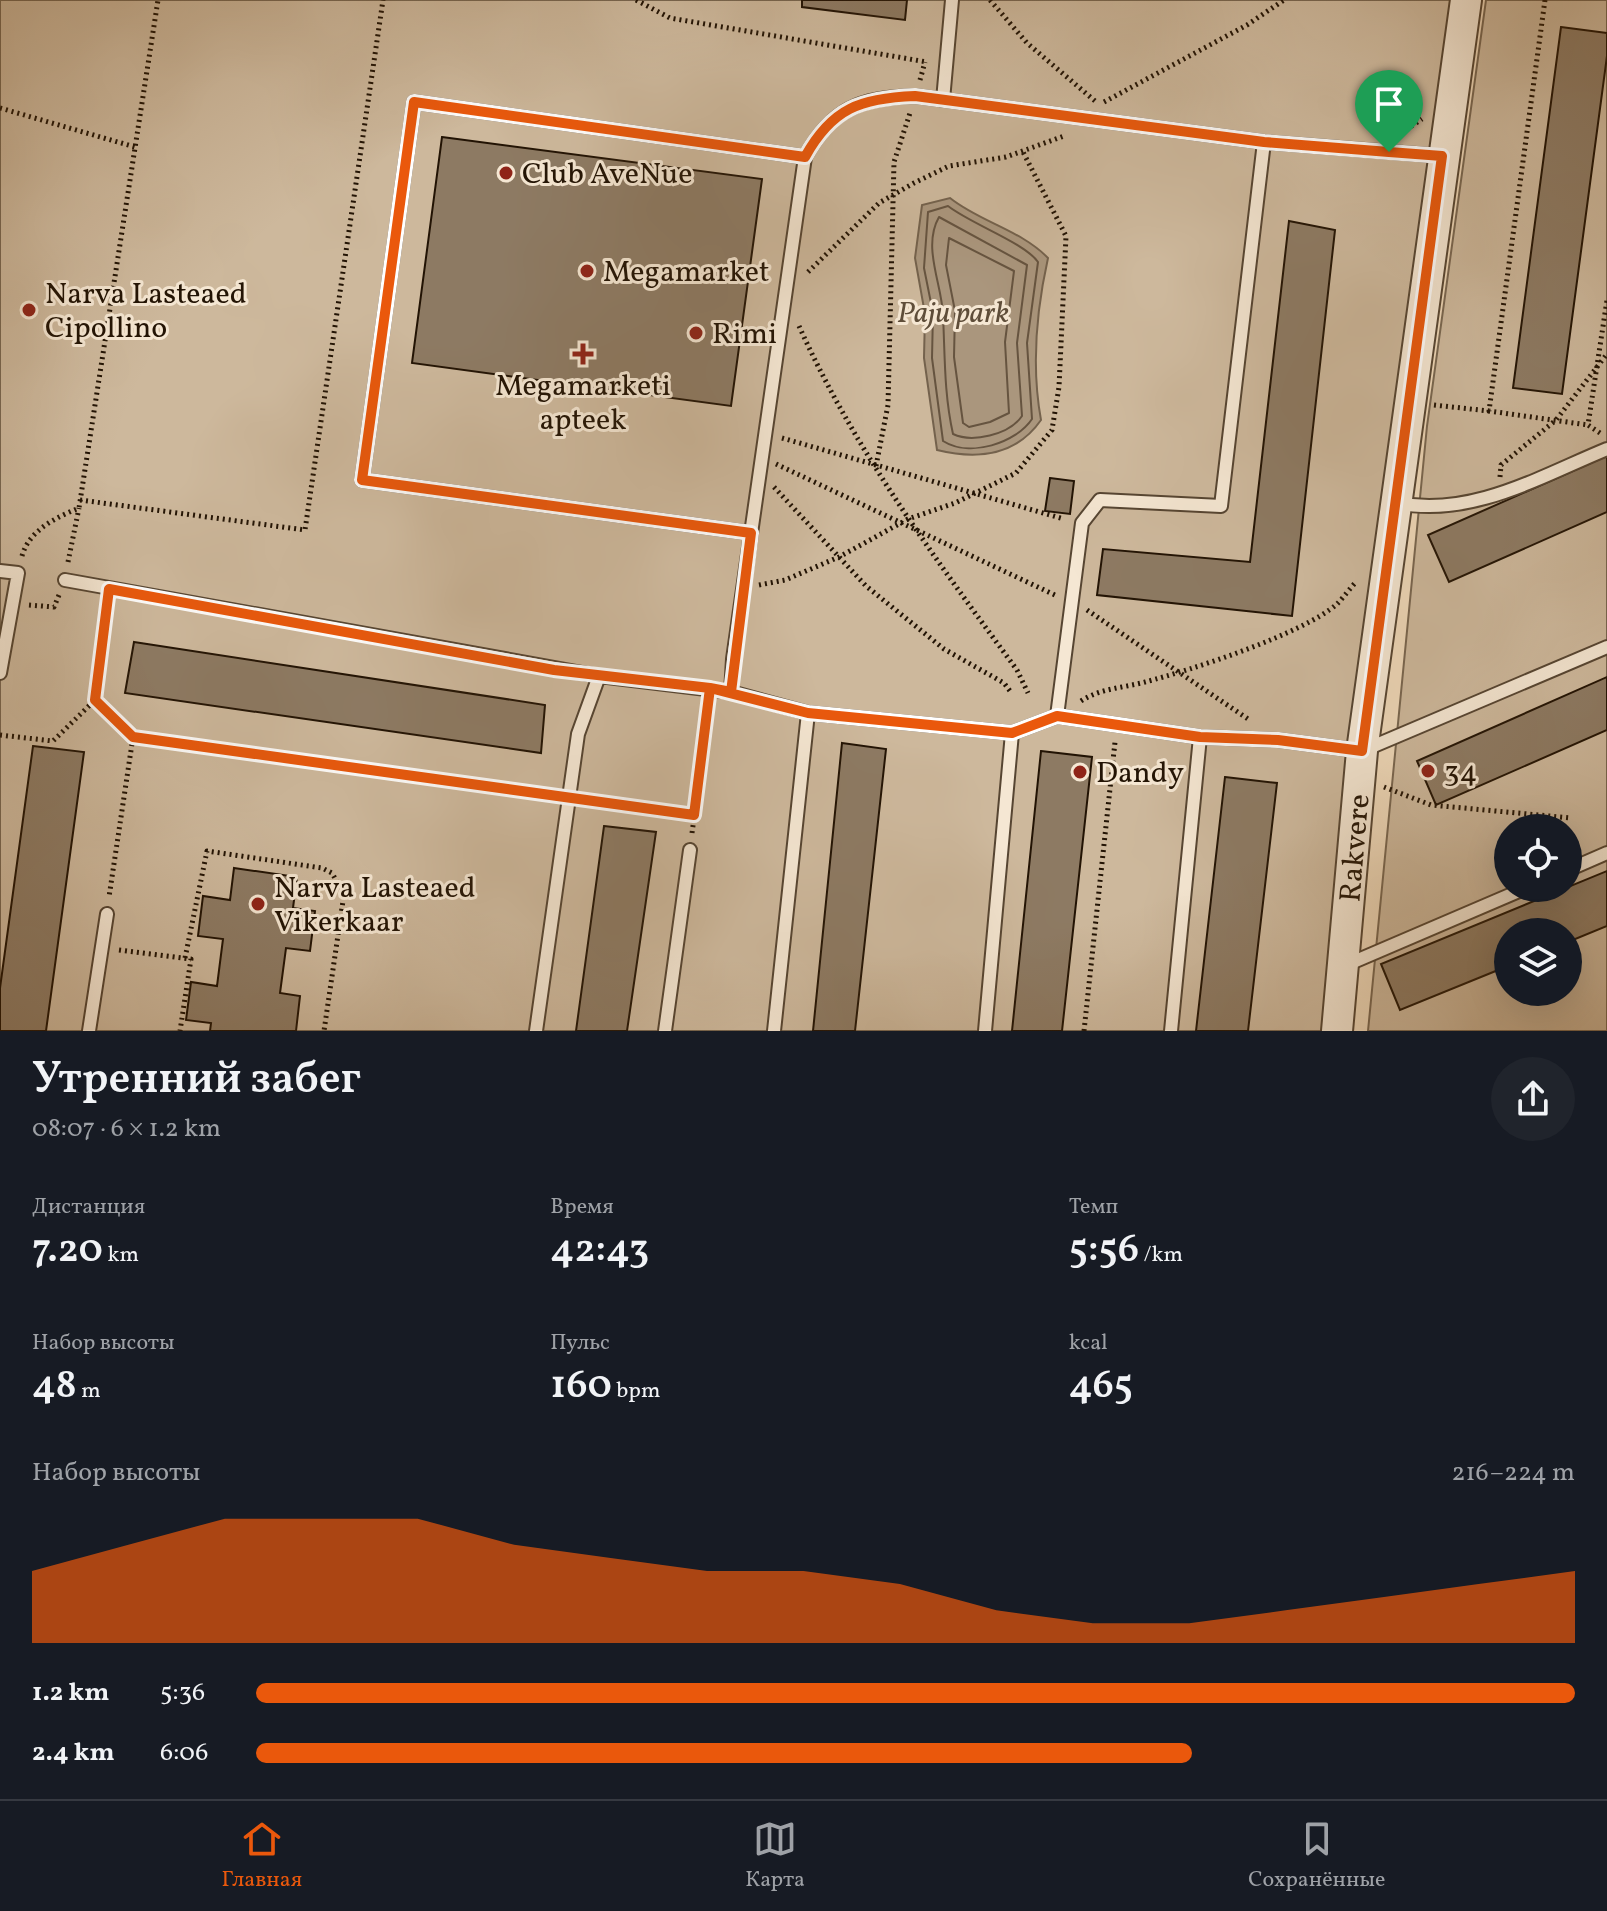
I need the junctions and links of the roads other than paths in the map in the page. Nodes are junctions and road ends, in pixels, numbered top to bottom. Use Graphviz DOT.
graph roads {
  1 [pos="952,0"];
  2 [pos="1466,0"];
  3 [pos="943,100"];
  4 [pos="1264,142"];
  5 [pos="1442,156"];
  6 [pos="805,157"];
  7 [pos="1607,449"];
  8 [pos="1395,503"];
  9 [pos="751,533"];
  10 [pos="0,571"];
  11 [pos="65,580"];
  12 [pos="1607,647"];
  13 [pos="0,673"];
  14 [pos="599,676"];
  15 [pos="731,692"];
  16 [pos="808,713"];
  17 [pos="1057,716"];
  18 [pos="1012,733"];
  19 [pos="1200,737"];
  20 [pos="1362,751"];
  21 [pos="690,850"];
  22 [pos="1607,853"];
  23 [pos="1582,864"];
  24 [pos="1494,902"];
  25 [pos="107,914"];
  26 [pos="1344,966"];
  27 [pos="89,1031"];
  28 [pos="536,1031"];
  29 [pos="665,1031"];
  30 [pos="774,1031"];
  31 [pos="985,1031"];
  32 [pos="1171,1031"];
  33 [pos="1337,1031"];
  1 -- 3 [label="lane"];
  2 -- 5 [label="street, Rakvere"];
  3 -- 4 [label="lane"];
  3 -- 6 [label="lane"];
  4 -- 5 [label="lane"];
  4 -- 17 [label="lane"];
  5 -- 8 [label="street, Rakvere"];
  6 -- 9 [label="lane"];
  6 -- 9 [label="lane"];
  7 -- 8 [label="lane"];
  8 -- 20 [label="street, Rakvere"];
  9 -- 15 [label="lane"];
  10 -- 13 [label="lane"];
  11 -- 14 [label="lane"];
  12 -- 20 [label="lane"];
  14 -- 15 [label="lane"];
  14 -- 28 [label="lane"];
  15 -- 16 [label="lane"];
  16 -- 18 [label="lane"];
  16 -- 30 [label="lane"];
  17 -- 18 [label="lane"];
  17 -- 19 [label="lane"];
  18 -- 31 [label="lane"];
  19 -- 20 [label="lane"];
  19 -- 32 [label="lane"];
  20 -- 26 [label="street, Rakvere"];
  21 -- 29 [label="lane"];
  22 -- 23 [label="lane"];
  24 -- 26 [label="lane"];
  25 -- 27 [label="lane"];
  26 -- 33 [label="street, Rakvere"];
}
